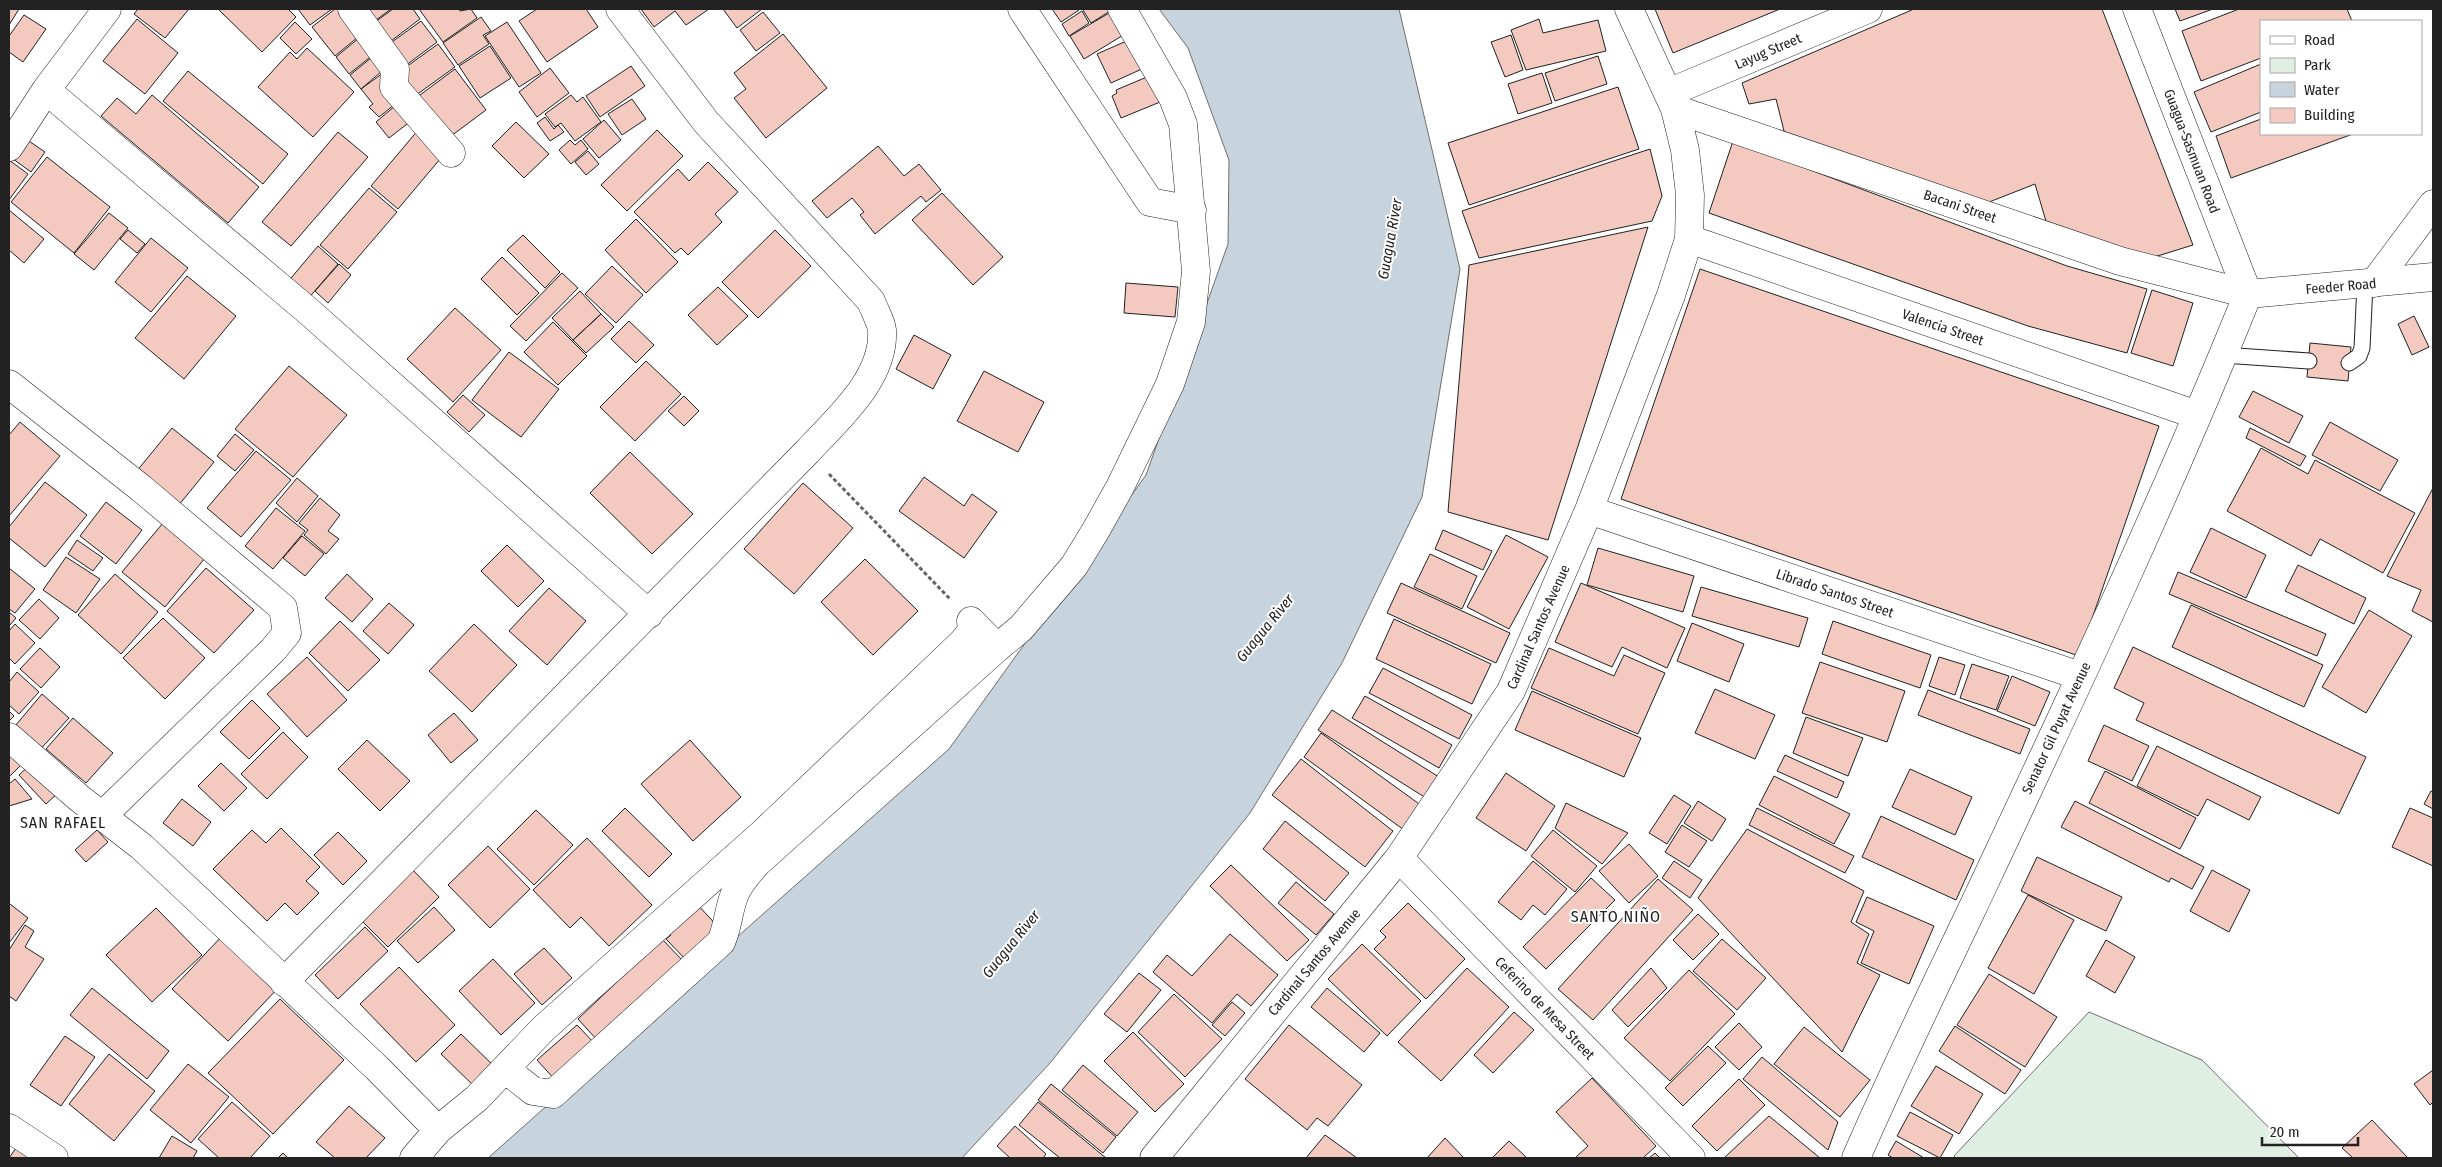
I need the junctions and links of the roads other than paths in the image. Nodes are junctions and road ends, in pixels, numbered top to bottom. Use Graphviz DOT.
graph roads {
  1 [pos="107,9"];
  2 [pos="352,9"];
  3 [pos="620,9"];
  4 [pos="1022,9"];
  5 [pos="1122,9"];
  6 [pos="1629,9"];
  7 [pos="1868,9"];
  8 [pos="2137,9"];
  9 [pos="46,90"];
  10 [pos="1671,101"];
  11 [pos="9,146"];
  12 [pos="451,153"];
  13 [pos="2433,204"];
  14 [pos="1192,210"];
  15 [pos="1689,239"];
  16 [pos="2433,277"];
  17 [pos="2370,283"];
  18 [pos="2248,294"];
  19 [pos="2223,355"];
  20 [pos="2309,361"];
  21 [pos="2350,363"];
  22 [pos="9,384"];
  23 [pos="2197,415"];
  24 [pos="1589,510"];
  25 [pos="649,614"];
  26 [pos="996,648"];
  27 [pos="2080,676"];
  28 [pos="9,737"];
  29 [pos="103,815"];
  30 [pos="1400,858"];
  31 [pos="284,982"];
  32 [pos="505,1069"];
  33 [pos="9,1128"];
  34 [pos="438,1130"];
  35 [pos="54,1158"];
  36 [pos="414,1158"];
  37 [pos="1154,1158"];
  38 [pos="1691,1158"];
  39 [pos="1856,1158"];
  1 -- 9 [label="street"];
  2 -- 12 [label="street"];
  3 -- 25 [label="street"];
  4 -- 14 [label="street"];
  5 -- 14 [label="street"];
  6 -- 10 [label="street, Cardinal Santos Avenue"];
  7 -- 10 [label="street, Layug Street"];
  8 -- 18 [label="street, Guagua-Sasmuan Road"];
  9 -- 11 [label="street"];
  9 -- 25 [label="street"];
  10 -- 15 [label="street, Cardinal Santos Avenue"];
  10 -- 18 [label="street, Bacani Street"];
  13 -- 17 [label="street"];
  14 -- 26 [label="street"];
  15 -- 23 [label="street, Valencia Street"];
  15 -- 24 [label="street, Cardinal Santos Avenue"];
  16 -- 17 [label="street, Feeder Road"];
  17 -- 18 [label="street, Feeder Road"];
  17 -- 21 [label="lane"];
  18 -- 19 [label="street, Senator Gil Puyat Avenue"];
  19 -- 20 [label="lane"];
  19 -- 23 [label="street, Senator Gil Puyat Avenue"];
  22 -- 29 [label="street"];
  23 -- 27 [label="street, Senator Gil Puyat Avenue"];
  24 -- 27 [label="street, Librado Santos Street"];
  24 -- 30 [label="street, Cardinal Santos Avenue"];
  25 -- 31 [label="street"];
  26 -- 32 [label="street"];
  26 -- 32 [label="street"];
  27 -- 39 [label="street, Senator Gil Puyat Avenue"];
  28 -- 29 [label="street"];
  29 -- 31 [label="street"];
  30 -- 37 [label="street, Cardinal Santos Avenue"];
  30 -- 38 [label="street, Ceferino de Mesa Street"];
  31 -- 34 [label="street"];
  32 -- 34 [label="street"];
  33 -- 35 [label="street"];
  34 -- 36 [label="street"];
}
